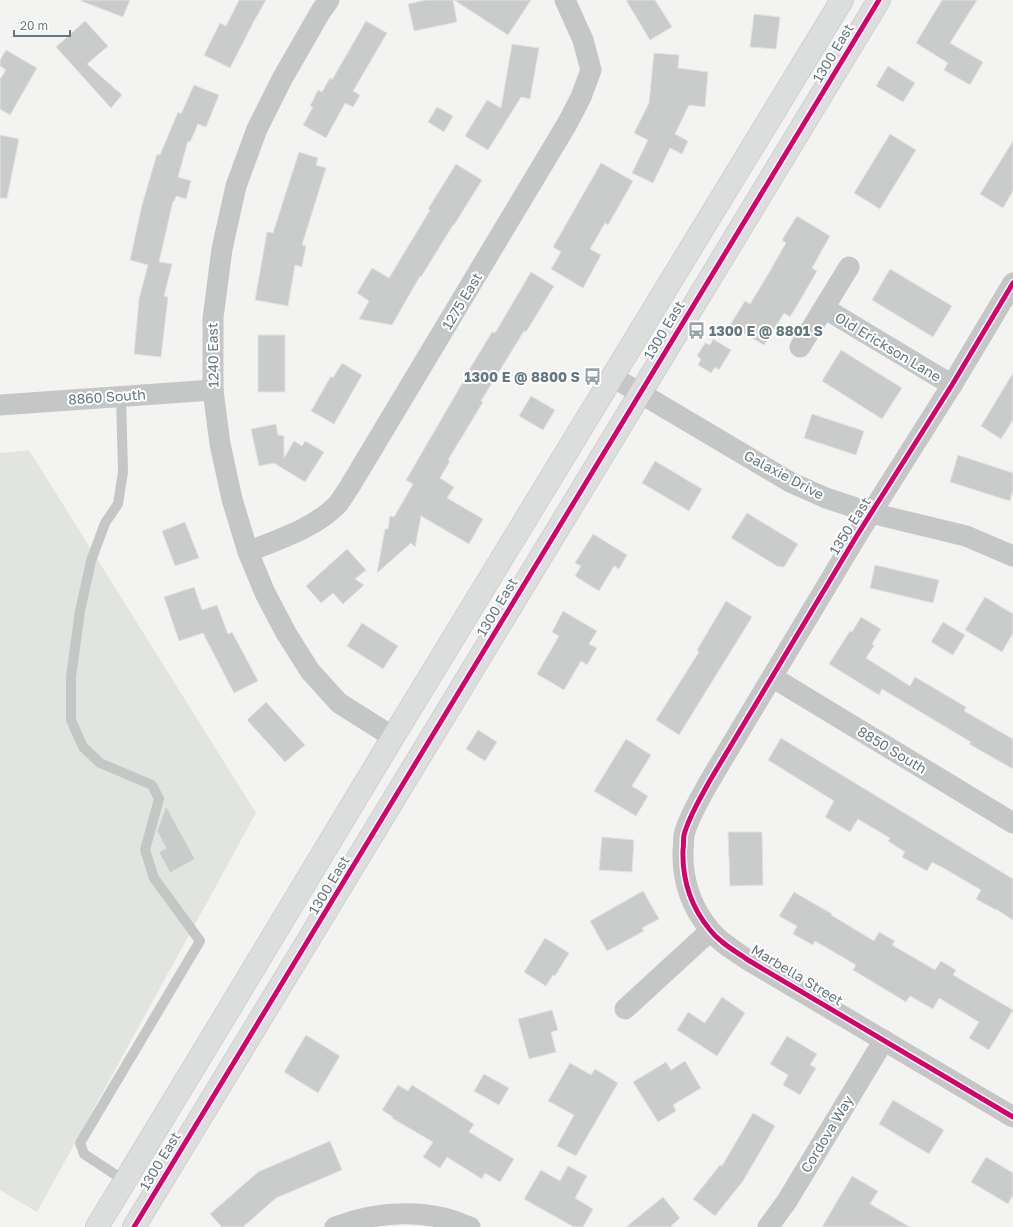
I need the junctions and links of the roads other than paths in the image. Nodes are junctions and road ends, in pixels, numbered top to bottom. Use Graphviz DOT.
graph roads {
  1 [pos="329,0"];
  2 [pos="565,0"];
  3 [pos="842,0"];
  4 [pos="879,0"];
  5 [pos="849,267"];
  6 [pos="1013,283"];
  7 [pos="824,308"];
  8 [pos="800,347"];
  9 [pos="613,377"];
  10 [pos="952,385"];
  11 [pos="213,390"];
  12 [pos="640,393"];
  13 [pos="121,396"];
  14 [pos="0,405"];
  15 [pos="871,513"];
  16 [pos="248,552"];
  17 [pos="1013,556"];
  18 [pos="772,677"];
  19 [pos="393,737"];
  20 [pos="709,782"];
  21 [pos="1013,823"];
  22 [pos="710,931"];
  23 [pos="625,1009"];
  24 [pos="884,1040"];
  25 [pos="1013,1117"];
  26 [pos="125,1180"];
  27 [pos="97,1227"];
  28 [pos="134,1227"];
  29 [pos="335,1227"];
  30 [pos="470,1227"];
  31 [pos="768,1227"];
  1 -- 11 [label="street, 1240 East"];
  2 -- 16 [label="street, 1275 East"];
  3 -- 9 [label="main road, 1300 East"];
  4 -- 12 [label="main road, 1300 East"];
  5 -- 7 [label="street, Old Erickson Lane"];
  6 -- 10 [label="street, 1350 East"];
  7 -- 8 [label="street, Old Erickson Lane"];
  7 -- 10 [label="street, Old Erickson Lane"];
  9 -- 12 [label="street, Galaxie Drive"];
  9 -- 19 [label="main road, 1300 East"];
  10 -- 15 [label="street, 1350 East"];
  11 -- 13 [label="street, 8860 South"];
  11 -- 16 [label="street, 1240 East"];
  12 -- 15 [label="street, Galaxie Drive"];
  12 -- 28 [label="main road, 1300 East"];
  13 -- 14 [label="street, 8860 South"];
  13 -- 26 [label="lane"];
  15 -- 17 [label="street, Galaxie Drive"];
  15 -- 18 [label="street, 1350 East"];
  16 -- 19 [label="street, 1240 East"];
  18 -- 20 [label="street, 1350 East"];
  18 -- 21 [label="street, 8850 South"];
  19 -- 26 [label="main road, 1300 East"];
  20 -- 22 [label="street, Marbella Street"];
  22 -- 23 [label="street"];
  22 -- 24 [label="street, Marbella Street"];
  24 -- 25 [label="street, Marbella Street"];
  24 -- 31 [label="street, Cordova Way"];
  26 -- 27 [label="main road, 1300 East"];
  29 -- 30 [label="street"];
}
